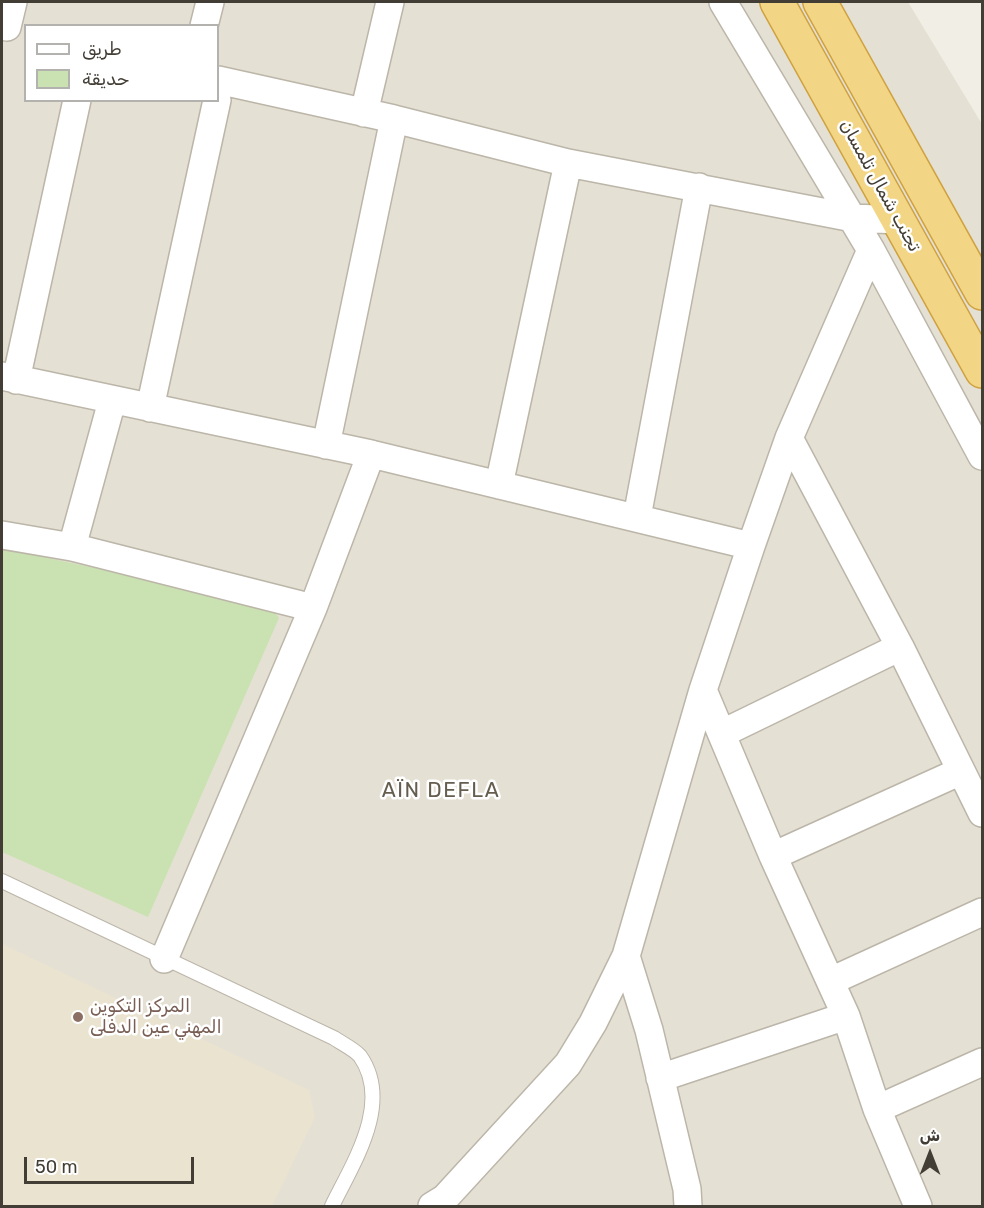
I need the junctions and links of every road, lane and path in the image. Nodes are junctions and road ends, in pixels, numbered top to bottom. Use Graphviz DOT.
graph roads {
  1 [pos="210,2"];
  2 [pos="390,2"];
  3 [pos="723,2"];
  4 [pos="777,2"];
  5 [pos="820,2"];
  6 [pos="204,24"];
  7 [pos="219,90"];
  8 [pos="76,102"];
  9 [pos="215,102"];
  10 [pos="364,113"];
  11 [pos="394,119"];
  12 [pos="568,163"];
  13 [pos="699,187"];
  14 [pos="853,218"];
  15 [pos="900,220"];
  16 [pos="871,250"];
  17 [pos="982,293"];
  18 [pos="982,371"];
  19 [pos="9,378"];
  20 [pos="112,401"];
  21 [pos="150,408"];
  22 [pos="789,438"];
  23 [pos="326,445"];
  24 [pos="371,454"];
  25 [pos="982,456"];
  26 [pos="499,485"];
  27 [pos="637,517"];
  28 [pos="2,535"];
  29 [pos="751,546"];
  30 [pos="72,547"];
  31 [pos="313,608"];
  32 [pos="900,647"];
  33 [pos="703,690"];
  34 [pos="723,733"];
  35 [pos="961,771"];
  36 [pos="982,813"];
  37 [pos="773,856"];
  38 [pos="2,881"];
  39 [pos="982,912"];
  40 [pos="626,956"];
  41 [pos="164,959"];
  42 [pos="831,981"];
  43 [pos="846,1016"];
  44 [pos="982,1062"];
  45 [pos="660,1078"];
  46 [pos="877,1109"];
  47 [pos="444,1204"];
  48 [pos="332,1206"];
  49 [pos="688,1206"];
  50 [pos="918,1206"];
  1 -- 6 [label="street"];
  2 -- 10 [label="street"];
  3 -- 14 [label="street"];
  4 -- 15 [label="highway, تجنب شمال تلمسان"];
  5 -- 17 [label="highway"];
  7 -- 10 [label="street"];
  8 -- 19 [label="street"];
  9 -- 21 [label="street"];
  10 -- 11 [label="street"];
  11 -- 12 [label="street"];
  11 -- 23 [label="street"];
  12 -- 13 [label="street"];
  12 -- 26 [label="street"];
  13 -- 14 [label="street"];
  13 -- 27 [label="street"];
  14 -- 15 [label="street"];
  14 -- 16 [label="street"];
  15 -- 18 [label="highway, تجنب شمال تلمسان"];
  16 -- 22 [label="street"];
  16 -- 25 [label="street"];
  19 -- 20 [label="street"];
  20 -- 21 [label="street"];
  20 -- 30 [label="street"];
  21 -- 23 [label="street"];
  22 -- 29 [label="street"];
  22 -- 32 [label="street"];
  23 -- 24 [label="street"];
  24 -- 26 [label="street"];
  24 -- 31 [label="street"];
  26 -- 27 [label="street"];
  27 -- 29 [label="street"];
  28 -- 30 [label="street"];
  29 -- 33 [label="street"];
  30 -- 31 [label="street"];
  31 -- 41 [label="street"];
  32 -- 34 [label="street"];
  32 -- 35 [label="street"];
  33 -- 34 [label="street"];
  33 -- 40 [label="street"];
  34 -- 37 [label="street"];
  35 -- 36 [label="street"];
  35 -- 37 [label="street"];
  37 -- 42 [label="street"];
  38 -- 41 [label="lane"];
  39 -- 42 [label="street"];
  40 -- 45 [label="street"];
  40 -- 47 [label="street"];
  41 -- 48 [label="lane"];
  42 -- 43 [label="street"];
  43 -- 45 [label="street"];
  43 -- 46 [label="street"];
  44 -- 46 [label="street"];
  45 -- 49 [label="street"];
  46 -- 50 [label="street"];
}
